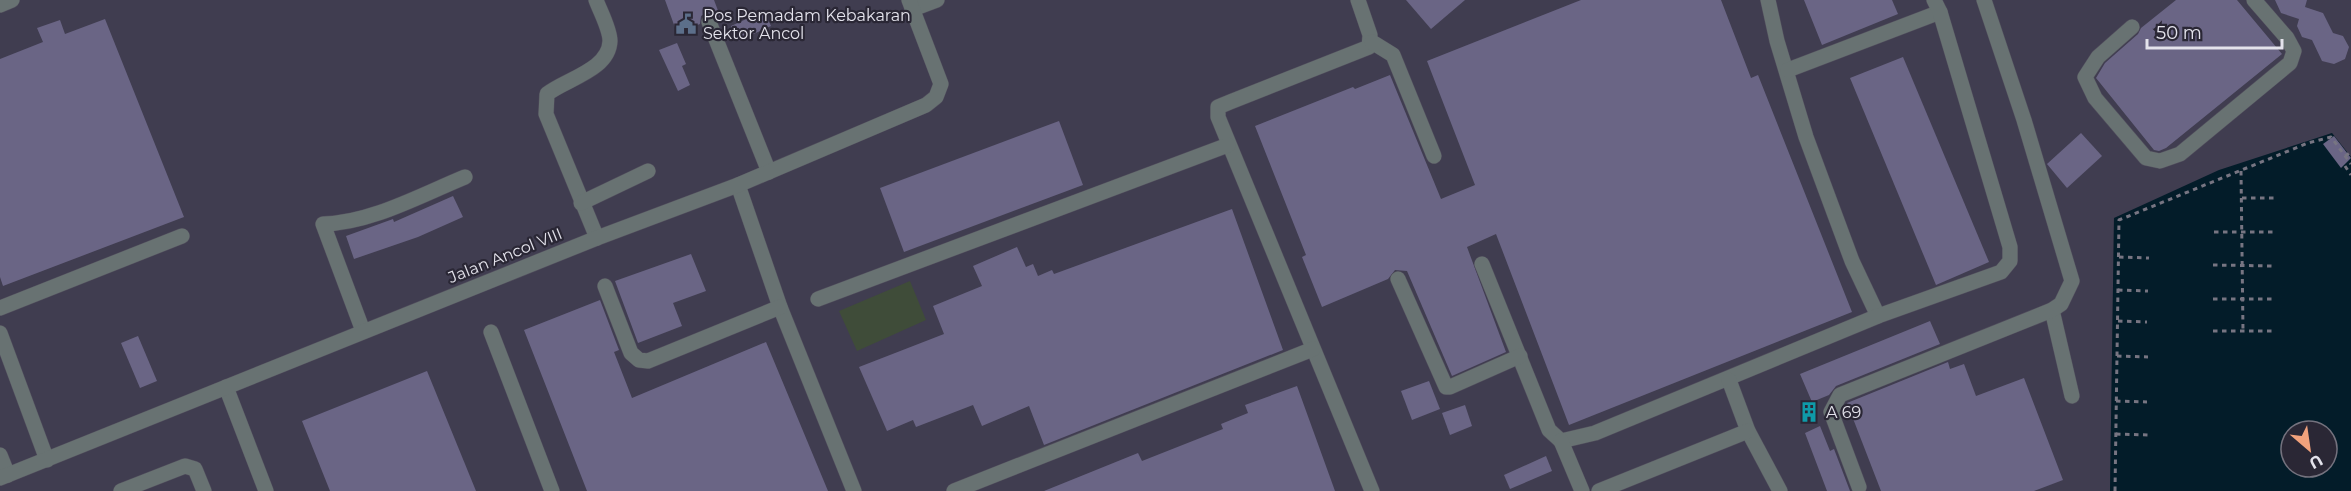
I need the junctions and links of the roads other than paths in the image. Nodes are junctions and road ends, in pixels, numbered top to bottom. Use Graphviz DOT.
graph roads {
  1 [pos="12,0"];
  2 [pos="596,0"];
  3 [pos="937,0"];
  4 [pos="1768,0"];
  5 [pos="1984,0"];
  6 [pos="2254,0"];
  7 [pos="1359,1"];
  8 [pos="0,4"];
  9 [pos="911,5"];
  10 [pos="1937,6"];
  11 [pos="709,22"];
  12 [pos="2132,27"];
  13 [pos="1372,42"];
  14 [pos="1788,70"];
  15 [pos="1228,145"];
  16 [pos="1434,156"];
  17 [pos="648,171"];
  18 [pos="769,172"];
  19 [pos="465,177"];
  20 [pos="738,185"];
  21 [pos="581,203"];
  22 [pos="182,236"];
  23 [pos="597,238"];
  24 [pos="1482,264"];
  25 [pos="1398,279"];
  26 [pos="605,286"];
  27 [pos="818,299"];
  28 [pos="780,307"];
  29 [pos="0,308"];
  30 [pos="2052,310"];
  31 [pos="1878,316"];
  32 [pos="363,331"];
  33 [pos="491,332"];
  34 [pos="0,333"];
  35 [pos="1313,349"];
  36 [pos="1520,356"];
  37 [pos="1729,380"];
  38 [pos="226,387"];
  39 [pos="2072,396"];
  40 [pos="1748,431"];
  41 [pos="1561,441"];
  42 [pos="0,455"];
  43 [pos="47,460"];
  44 [pos="4,477"];
  45 [pos="1859,487"];
  46 [pos="121,491"];
  47 [pos="204,491"];
  48 [pos="266,491"];
  49 [pos="552,491"];
  50 [pos="854,491"];
  51 [pos="954,491"];
  52 [pos="1372,491"];
  53 [pos="1582,491"];
  54 [pos="1599,491"];
  55 [pos="1780,491"];
  1 -- 8 [label="street"];
  2 -- 21 [label="street"];
  3 -- 9 [label="street"];
  4 -- 14 [label="street"];
  5 -- 30 [label="street"];
  6 -- 12 [label="street"];
  7 -- 13 [label="street"];
  9 -- 18 [label="street, Jalan Ancol VIII"];
  10 -- 14 [label="street"];
  10 -- 31 [label="street"];
  11 -- 18 [label="street"];
  13 -- 15 [label="street"];
  13 -- 16 [label="street"];
  14 -- 31 [label="street"];
  15 -- 27 [label="street"];
  15 -- 35 [label="street"];
  17 -- 21 [label="street"];
  18 -- 20 [label="street, Jalan Ancol VIII"];
  19 -- 32 [label="street"];
  20 -- 23 [label="street, Jalan Ancol VIII"];
  20 -- 28 [label="street"];
  21 -- 23 [label="street"];
  22 -- 29 [label="street"];
  23 -- 32 [label="street, Jalan Ancol VIII"];
  24 -- 36 [label="street"];
  25 -- 36 [label="street"];
  26 -- 28 [label="street"];
  28 -- 50 [label="street"];
  30 -- 39 [label="street"];
  30 -- 45 [label="street"];
  31 -- 37 [label="street"];
  32 -- 38 [label="street, Jalan Ancol VIII"];
  33 -- 49 [label="street"];
  34 -- 43 [label="street"];
  35 -- 51 [label="street"];
  35 -- 52 [label="street"];
  36 -- 41 [label="street"];
  37 -- 40 [label="street"];
  37 -- 41 [label="street"];
  38 -- 43 [label="street, Jalan Ancol VIII"];
  38 -- 48 [label="street"];
  40 -- 54 [label="street"];
  40 -- 55 [label="street"];
  41 -- 53 [label="street"];
  42 -- 44 [label="street"];
  43 -- 44 [label="street, Jalan Ancol VIII"];
  46 -- 47 [label="street"];
}
